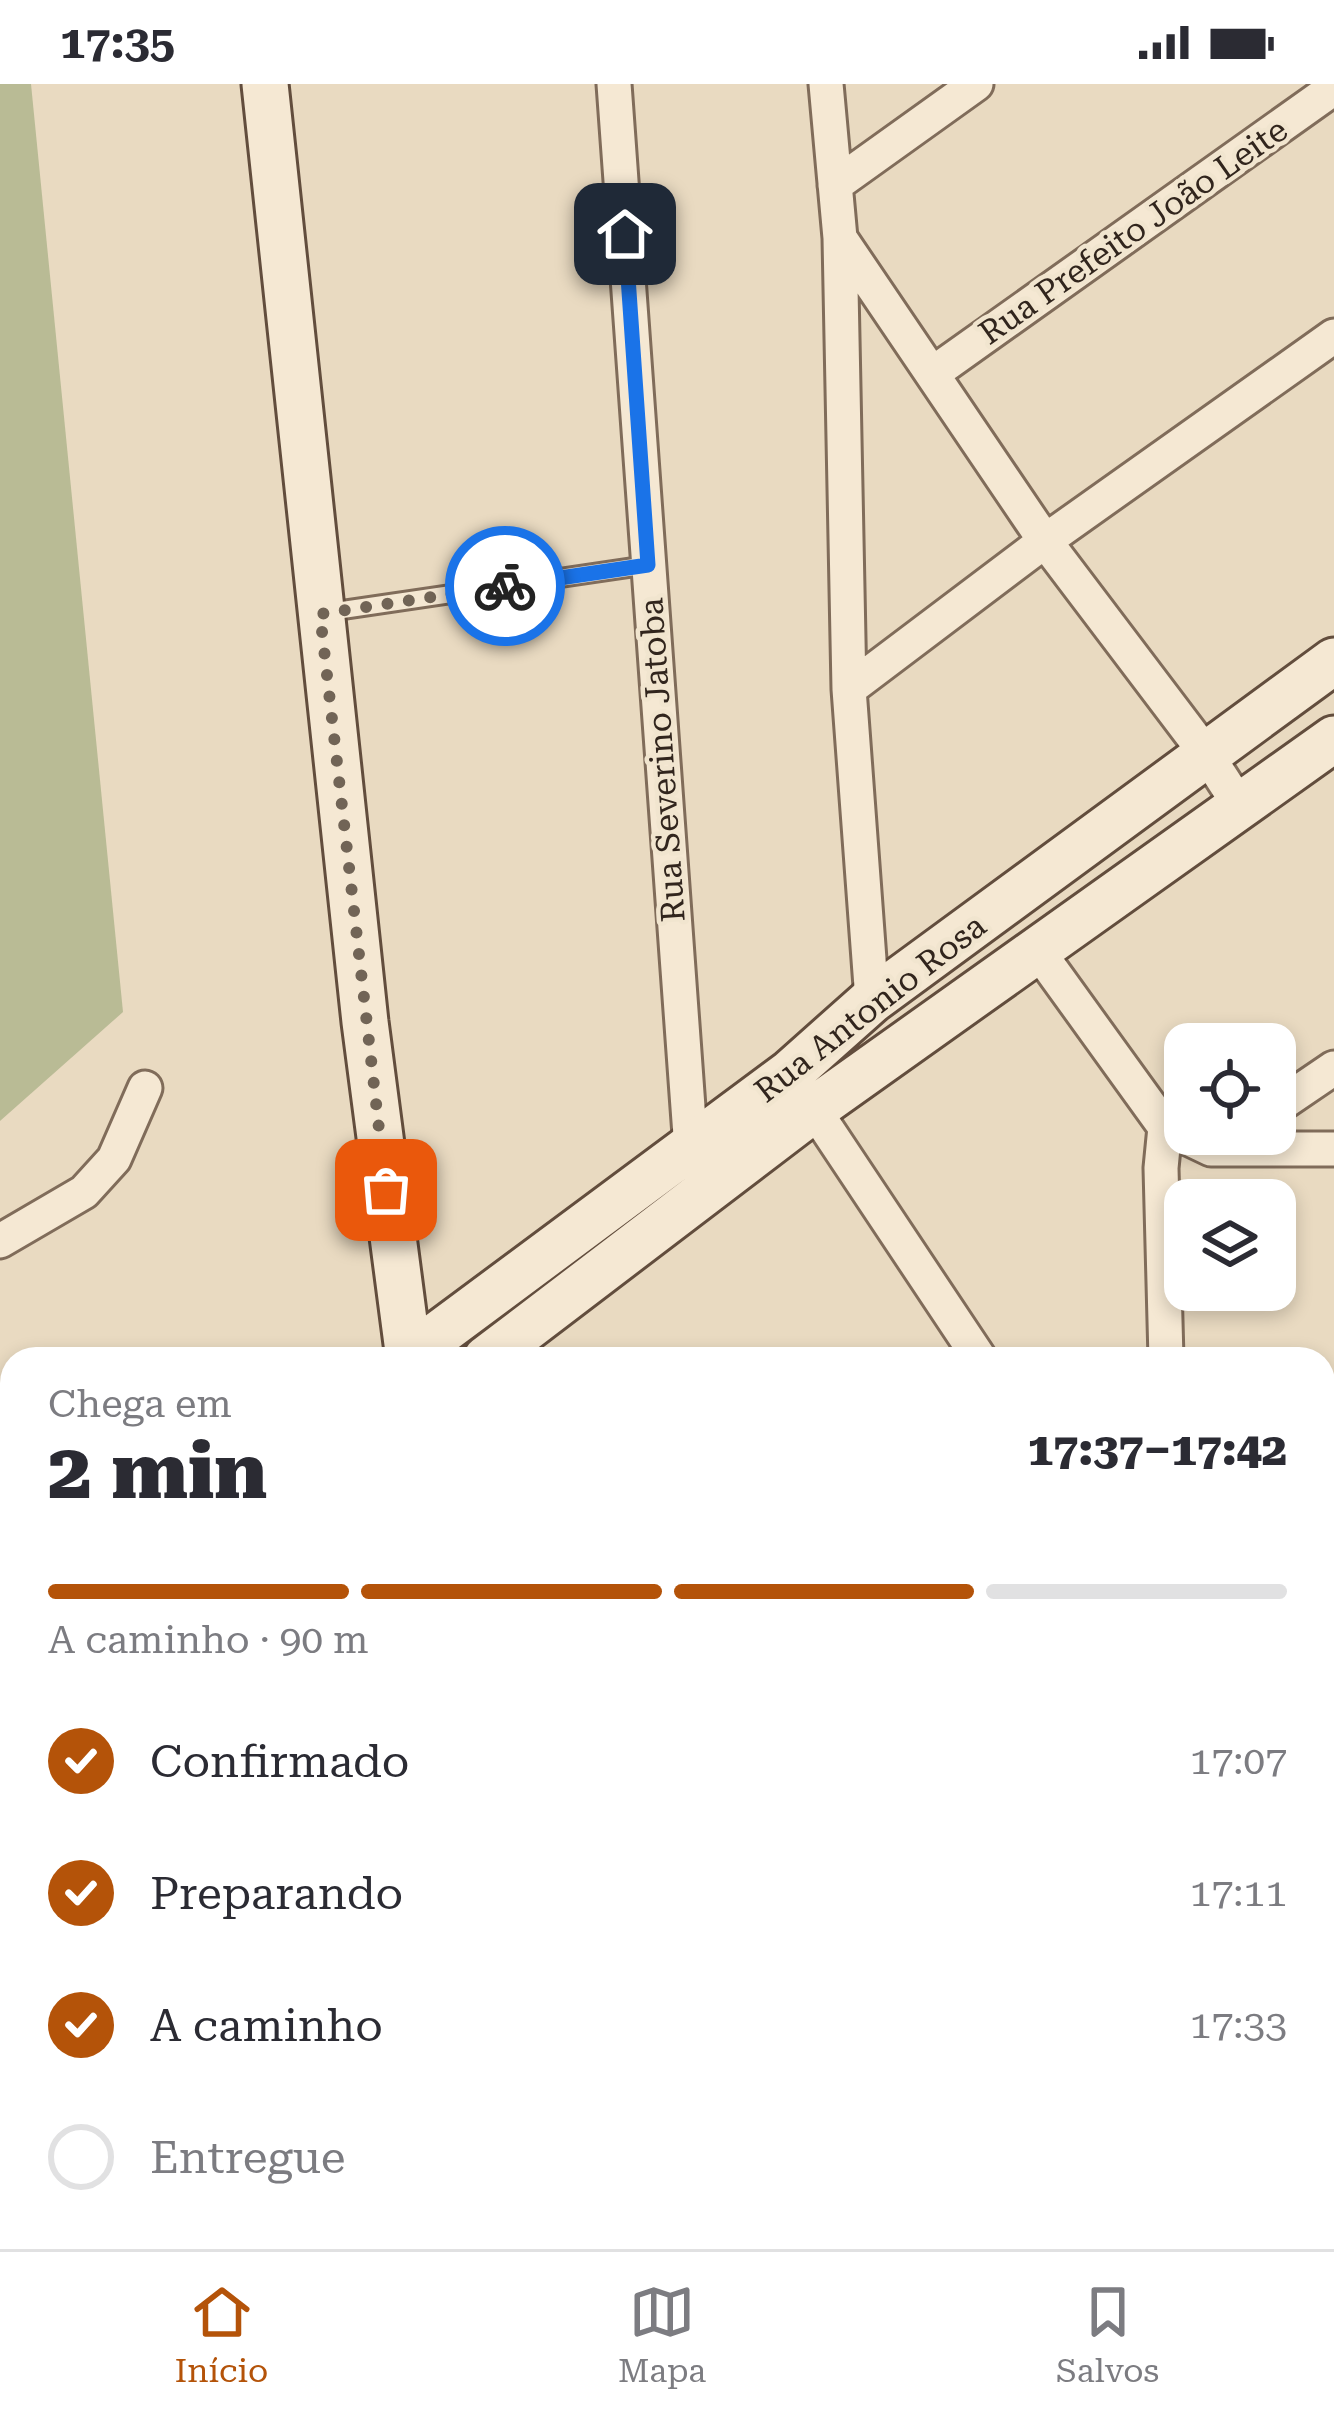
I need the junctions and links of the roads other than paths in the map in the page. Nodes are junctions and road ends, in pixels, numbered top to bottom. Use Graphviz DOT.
graph roads {
  1 [pos="265,84"];
  2 [pos="614,84"];
  3 [pos="826,84"];
  4 [pos="976,84"];
  5 [pos="1334,88"];
  6 [pos="836,185"];
  7 [pos="840,238"];
  8 [pos="1334,336"];
  9 [pos="932,374"];
  10 [pos="1045,541"];
  11 [pos="648,565"];
  12 [pos="320,614"];
  13 [pos="1334,661"];
  14 [pos="849,688"];
  15 [pos="1334,739"];
  16 [pos="1207,754"];
  17 [pos="1240,806"];
  18 [pos="1038,950"];
  19 [pos="872,1000"];
  20 [pos="1334,1069"];
  21 [pos="145,1088"];
  22 [pos="802,1091"];
  23 [pos="1296,1094"];
  24 [pos="1164,1126"];
  25 [pos="1164,1137"];
  26 [pos="1296,1146"];
  27 [pos="691,1149"];
  28 [pos="1334,1149"];
  29 [pos="0,1241"];
  30 [pos="407,1347"];
  31 [pos="423,1347"];
  32 [pos="500,1347"];
  33 [pos="972,1347"];
  34 [pos="1166,1347"];
  1 -- 12 [label="main road"];
  2 -- 11 [label="street, Rua Severino Jatoba"];
  3 -- 6 [label="street"];
  4 -- 6 [label="street"];
  5 -- 9 [label="street, Rua Prefeito João Leite"];
  6 -- 7 [label="street"];
  7 -- 9 [label="street"];
  7 -- 14 [label="street"];
  8 -- 10 [label="street"];
  9 -- 10 [label="street"];
  10 -- 14 [label="street"];
  10 -- 16 [label="street"];
  11 -- 12 [label="lane"];
  11 -- 27 [label="street, Rua Severino Jatoba"];
  12 -- 30 [label="main road"];
  13 -- 16 [label="main road, Rua Antonio Rosa"];
  14 -- 19 [label="street"];
  15 -- 17 [label="main road, Rua Antonio Rosa"];
  16 -- 17 [label="street"];
  16 -- 19 [label="main road, Rua Antonio Rosa"];
  17 -- 18 [label="main road, Rua Antonio Rosa"];
  18 -- 22 [label="main road, Rua Antonio Rosa"];
  18 -- 24 [label="street"];
  19 -- 22 [label="main road, Rua Antonio Rosa"];
  20 -- 23 [label="street"];
  21 -- 29 [label="street"];
  22 -- 27 [label="main road, Rua Antonio Rosa"];
  22 -- 32 [label="main road, Rua Antonio Rosa"];
  22 -- 33 [label="street"];
  25 -- 34 [label="street"];
  26 -- 28 [label="street"];
  27 -- 31 [label="main road, Rua Antonio Rosa"];
}
